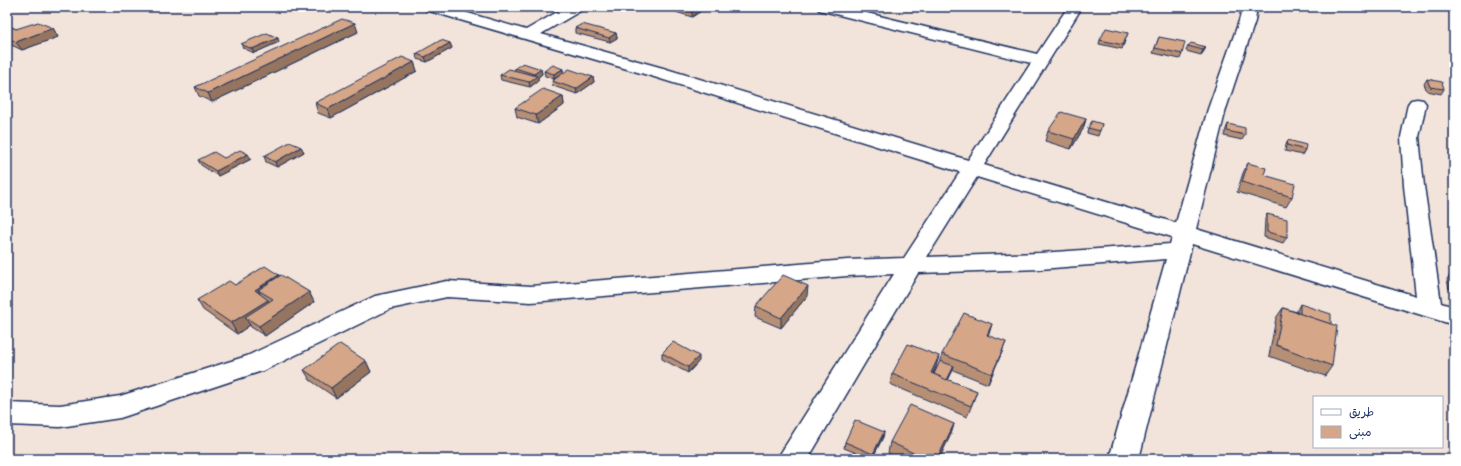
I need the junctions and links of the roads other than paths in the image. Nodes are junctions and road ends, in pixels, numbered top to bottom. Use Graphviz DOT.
graph roads {
  1 [pos="431,7"];
  2 [pos="577,7"];
  3 [pos="824,7"];
  4 [pos="1074,7"];
  5 [pos="1250,7"];
  6 [pos="528,35"];
  7 [pos="1040,60"];
  8 [pos="1417,104"];
  9 [pos="973,168"];
  10 [pos="1181,242"];
  11 [pos="911,265"];
  12 [pos="1430,309"];
  13 [pos="1454,316"];
  14 [pos="7,414"];
  15 [pos="792,459"];
  16 [pos="1124,459"];
  1 -- 6 [label="street"];
  2 -- 6 [label="street"];
  3 -- 7 [label="street"];
  4 -- 7 [label="street"];
  5 -- 10 [label="street"];
  6 -- 9 [label="street"];
  7 -- 9 [label="street"];
  8 -- 12 [label="street"];
  9 -- 10 [label="street"];
  9 -- 11 [label="street"];
  10 -- 11 [label="street"];
  10 -- 12 [label="street"];
  10 -- 16 [label="street"];
  11 -- 14 [label="street"];
  11 -- 15 [label="street"];
  12 -- 13 [label="street"];
}
